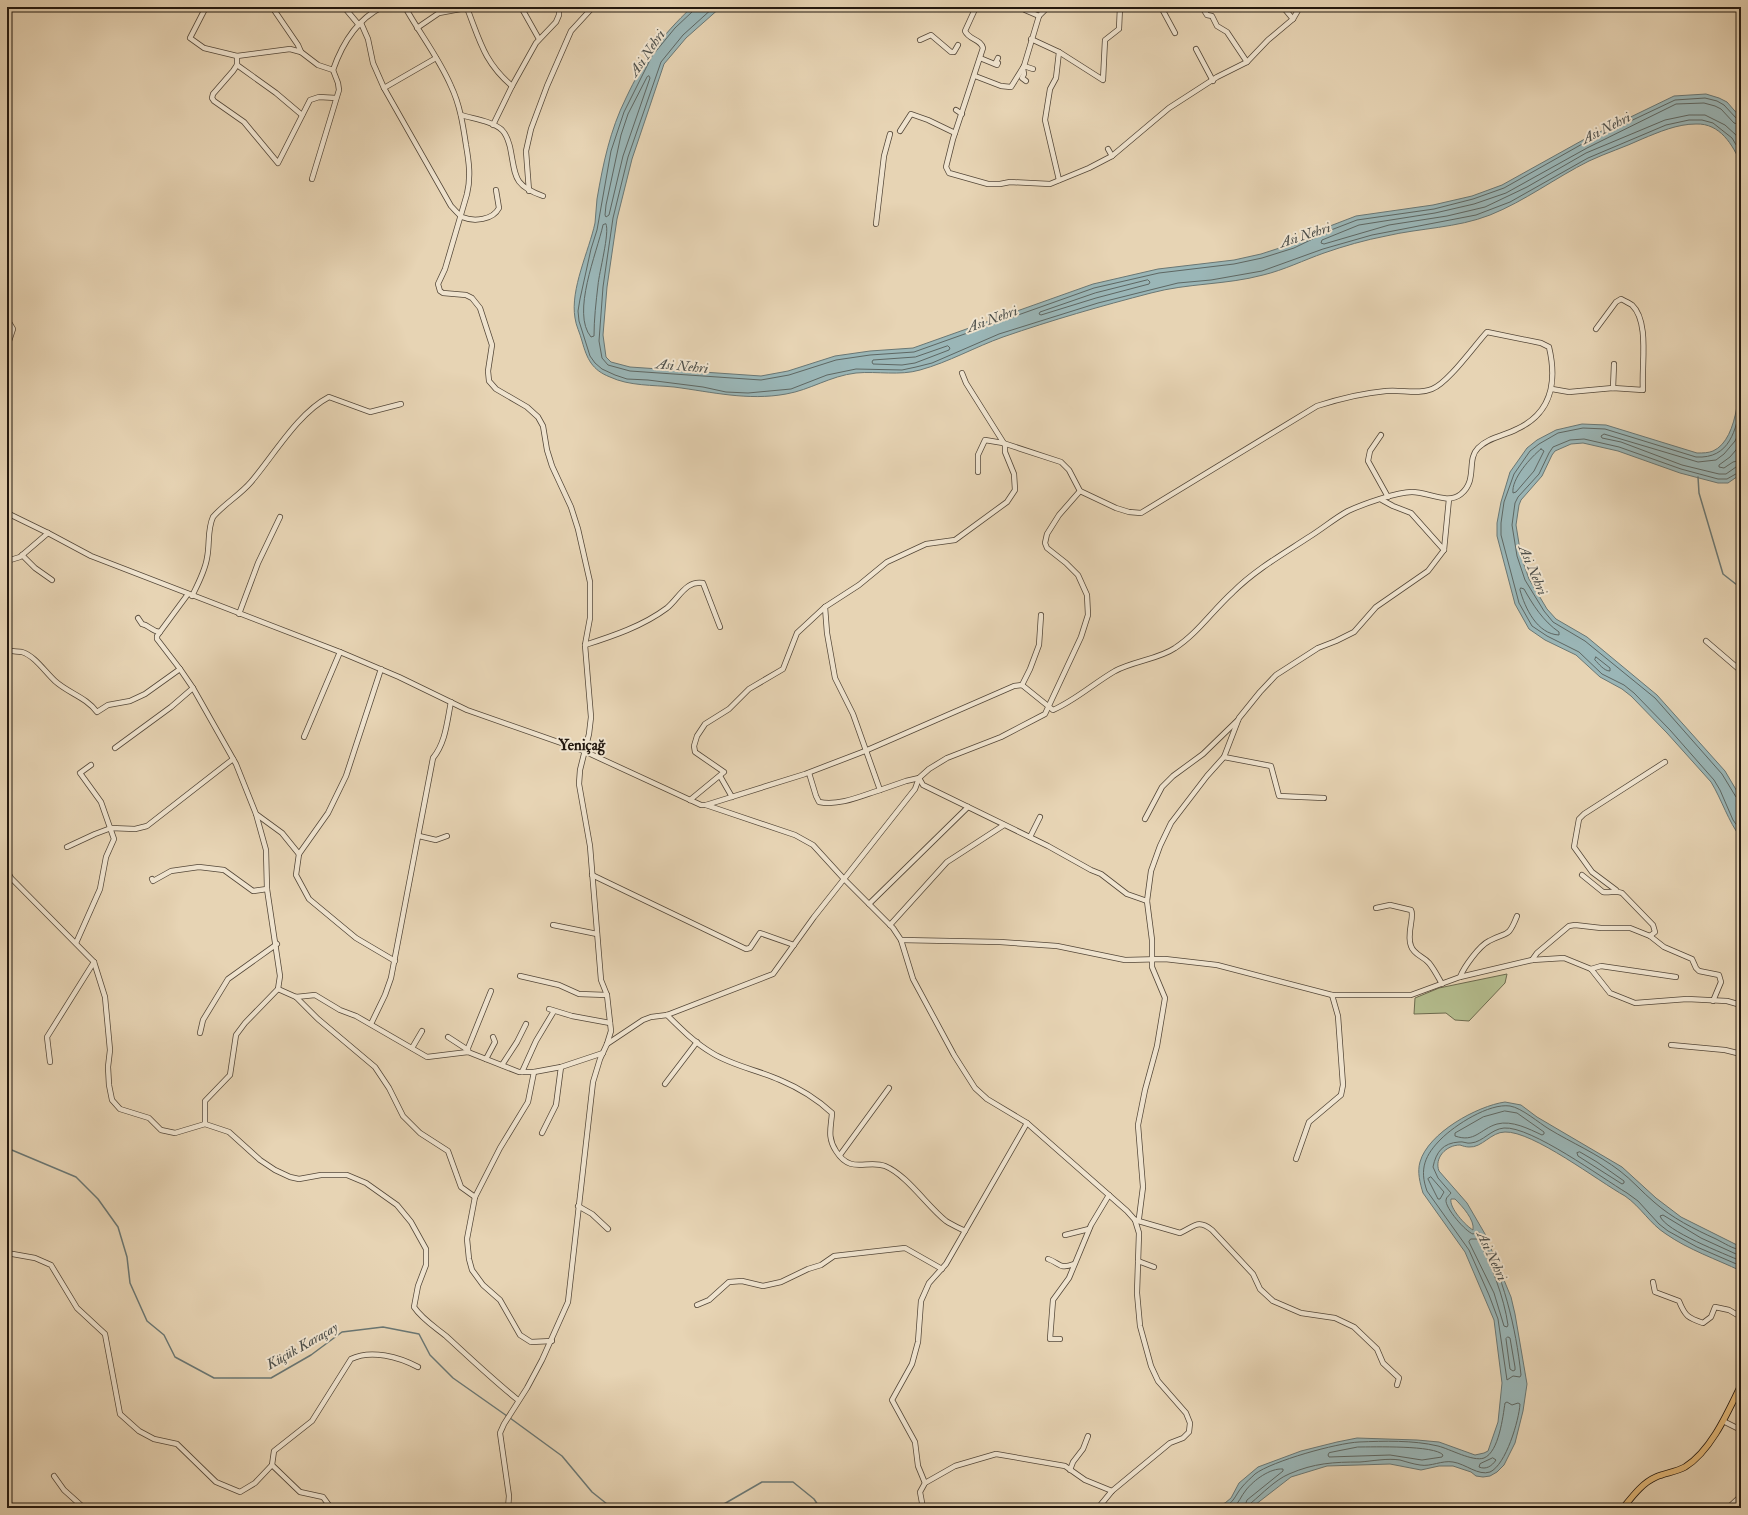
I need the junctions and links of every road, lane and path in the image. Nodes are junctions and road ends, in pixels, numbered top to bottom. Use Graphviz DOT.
graph roads {
  1 [pos="206,7"];
  2 [pos="272,7"];
  3 [pos="344,7"];
  4 [pos="382,7"];
  5 [pos="405,7"];
  6 [pos="469,7"];
  7 [pos="521,7"];
  8 [pos="559,7"];
  9 [pos="593,7"];
  10 [pos="976,7"];
  11 [pos="1025,7"];
  12 [pos="1048,7"];
  13 [pos="1120,7"];
  14 [pos="1161,7"];
  15 [pos="1202,7"];
  16 [pos="1283,7"];
  17 [pos="1300,7"];
  18 [pos="1039,16"];
  19 [pos="1293,19"];
  20 [pos="360,24"];
  21 [pos="417,28"];
  22 [pos="1175,33"];
  23 [pos="1031,38"];
  24 [pos="539,39"];
  25 [pos="920,40"];
  26 [pos="958,45"];
  27 [pos="1196,49"];
  28 [pos="301,52"];
  29 [pos="1059,52"];
  30 [pos="238,56"];
  31 [pos="436,58"];
  32 [pos="980,58"];
  33 [pos="998,58"];
  34 [pos="1247,62"];
  35 [pos="237,65"];
  36 [pos="1023,67"];
  37 [pos="1033,69"];
  38 [pos="333,70"];
  39 [pos="975,76"];
  40 [pos="1213,80"];
  41 [pos="1026,81"];
  42 [pos="512,86"];
  43 [pos="384,88"];
  44 [pos="336,98"];
  45 [pos="956,110"];
  46 [pos="962,114"];
  47 [pos="302,115"];
  48 [pos="461,115"];
  49 [pos="493,125"];
  50 [pos="900,131"];
  51 [pos="955,133"];
  52 [pos="890,134"];
  53 [pos="1108,148"];
  54 [pos="1112,156"];
  55 [pos="312,179"];
  56 [pos="1059,180"];
  57 [pos="496,190"];
  58 [pos="529,191"];
  59 [pos="543,196"];
  60 [pos="461,216"];
  61 [pos="876,224"];
  62 [pos="7,319"];
  63 [pos="1596,329"];
  64 [pos="7,347"];
  65 [pos="1614,364"];
  66 [pos="962,373"];
  67 [pos="1552,388"];
  68 [pos="1613,388"];
  69 [pos="401,404"];
  70 [pos="1381,436"];
  71 [pos="1003,443"];
  72 [pos="978,472"];
  73 [pos="1080,492"];
  74 [pos="1388,497"];
  75 [pos="1449,499"];
  76 [pos="1382,500"];
  77 [pos="7,513"];
  78 [pos="280,517"];
  79 [pos="48,533"];
  80 [pos="1444,550"];
  81 [pos="22,555"];
  82 [pos="7,561"];
  83 [pos="52,580"];
  84 [pos="190,595"];
  85 [pos="825,607"];
  86 [pos="239,614"];
  87 [pos="1041,616"];
  88 [pos="138,618"];
  89 [pos="720,627"];
  90 [pos="160,632"];
  91 [pos="1706,641"];
  92 [pos="585,645"];
  93 [pos="7,650"];
  94 [pos="340,652"];
  95 [pos="180,669"];
  96 [pos="381,669"];
  97 [pos="1741,671"];
  98 [pos="1022,685"];
  99 [pos="192,688"];
  100 [pos="451,702"];
  101 [pos="1048,707"];
  102 [pos="1239,718"];
  103 [pos="304,737"];
  104 [pos="115,748"];
  105 [pos="584,751"];
  106 [pos="865,751"];
  107 [pos="1224,757"];
  108 [pos="233,759"];
  109 [pos="1665,762"];
  110 [pos="91,765"];
  111 [pos="809,773"];
  112 [pos="720,776"];
  113 [pos="919,778"];
  114 [pos="880,790"];
  115 [pos="732,797"];
  116 [pos="1324,798"];
  117 [pos="690,800"];
  118 [pos="706,805"];
  119 [pos="968,807"];
  120 [pos="256,814"];
  121 [pos="1040,817"];
  122 [pos="1145,819"];
  123 [pos="1004,825"];
  124 [pos="111,828"];
  125 [pos="419,836"];
  126 [pos="447,836"];
  127 [pos="1030,837"];
  128 [pos="67,847"];
  129 [pos="299,854"];
  130 [pos="7,871"];
  131 [pos="592,875"];
  132 [pos="1582,875"];
  133 [pos="152,879"];
  134 [pos="844,879"];
  135 [pos="267,890"];
  136 [pos="1616,890"];
  137 [pos="1147,901"];
  138 [pos="869,904"];
  139 [pos="1376,908"];
  140 [pos="1518,916"];
  141 [pos="553,925"];
  142 [pos="890,925"];
  143 [pos="597,934"];
  144 [pos="1650,936"];
  145 [pos="901,940"];
  146 [pos="76,943"];
  147 [pos="277,944"];
  148 [pos="794,945"];
  149 [pos="1152,959"];
  150 [pos="1532,960"];
  151 [pos="395,961"];
  152 [pos="94,962"];
  153 [pos="1591,969"];
  154 [pos="520,976"];
  155 [pos="1676,977"];
  156 [pos="1460,978"];
  157 [pos="1442,984"];
  158 [pos="278,989"];
  159 [pos="491,991"];
  160 [pos="607,995"];
  161 [pos="1332,995"];
  162 [pos="296,997"];
  163 [pos="1713,1001"];
  164 [pos="1741,1005"];
  165 [pos="548,1009"];
  166 [pos="554,1010"];
  167 [pos="667,1015"];
  168 [pos="610,1023"];
  169 [pos="371,1024"];
  170 [pos="526,1024"];
  171 [pos="422,1030"];
  172 [pos="200,1033"];
  173 [pos="448,1037"];
  174 [pos="493,1037"];
  175 [pos="697,1042"];
  176 [pos="607,1044"];
  177 [pos="1671,1045"];
  178 [pos="412,1048"];
  179 [pos="468,1051"];
  180 [pos="603,1053"];
  181 [pos="1741,1054"];
  182 [pos="486,1059"];
  183 [pos="50,1062"];
  184 [pos="502,1065"];
  185 [pos="560,1067"];
  186 [pos="522,1072"];
  187 [pos="534,1072"];
  188 [pos="665,1084"];
  189 [pos="889,1088"];
  190 [pos="1027,1123"];
  191 [pos="205,1124"];
  192 [pos="542,1133"];
  193 [pos="840,1155"];
  194 [pos="1296,1159"];
  195 [pos="1109,1195"];
  196 [pos="475,1197"];
  197 [pos="578,1206"];
  198 [pos="1136,1221"];
  199 [pos="608,1229"];
  200 [pos="1089,1229"];
  201 [pos="965,1231"];
  202 [pos="1065,1235"];
  203 [pos="7,1253"];
  204 [pos="1048,1259"];
  205 [pos="1138,1261"];
  206 [pos="1074,1264"];
  207 [pos="1154,1267"];
  208 [pos="942,1269"];
  209 [pos="1653,1282"];
  210 [pos="697,1305"];
  211 [pos="1741,1317"];
  212 [pos="1060,1339"];
  213 [pos="552,1341"];
  214 [pos="418,1367"];
  215 [pos="1397,1385"];
  216 [pos="1741,1385"];
  217 [pos="518,1400"];
  218 [pos="1723,1421"];
  219 [pos="1741,1430"];
  220 [pos="1088,1436"];
  221 [pos="272,1465"];
  222 [pos="1070,1470"];
  223 [pos="54,1476"];
  224 [pos="925,1483"];
  225 [pos="1112,1491"];
  226 [pos="1741,1496"];
  227 [pos="84,1508"];
  228 [pos="330,1508"];
  229 [pos="508,1508"];
  230 [pos="923,1508"];
  231 [pos="1098,1508"];
  232 [pos="1622,1508"];
  233 [pos="1728,1508"];
  1 -- 30 [label="street"];
  2 -- 28 [label="street"];
  3 -- 20 [label="street"];
  4 -- 20 [label="street"];
  5 -- 21 [label="street"];
  6 -- 21 [label="street"];
  6 -- 42 [label="street"];
  7 -- 24 [label="street"];
  8 -- 24 [label="street"];
  9 -- 58 [label="street"];
  10 -- 32 [label="street"];
  11 -- 18 [label="street"];
  12 -- 18 [label="street"];
  13 -- 29 [label="street"];
  14 -- 22 [label="street"];
  15 -- 34 [label="street"];
  16 -- 19 [label="street"];
  17 -- 19 [label="street"];
  18 -- 23 [label="street"];
  19 -- 34 [label="street"];
  20 -- 38 [label="street"];
  20 -- 43 [label="street"];
  21 -- 31 [label="street"];
  23 -- 29 [label="street"];
  23 -- 36 [label="street"];
  24 -- 42 [label="street"];
  25 -- 26 [label="street"];
  27 -- 40 [label="street"];
  28 -- 30 [label="street"];
  28 -- 38 [label="street"];
  29 -- 56 [label="street"];
  30 -- 35 [label="street"];
  31 -- 43 [label="street"];
  31 -- 48 [label="street"];
  32 -- 33 [label="street"];
  32 -- 39 [label="street"];
  34 -- 40 [label="street"];
  35 -- 47 [label="street"];
  35 -- 47 [label="street"];
  36 -- 37 [label="street"];
  36 -- 39 [label="street"];
  36 -- 41 [label="street"];
  38 -- 44 [label="street"];
  39 -- 46 [label="street"];
  40 -- 54 [label="street"];
  42 -- 49 [label="street"];
  43 -- 60 [label="street"];
  44 -- 47 [label="street"];
  44 -- 55 [label="street"];
  45 -- 46 [label="street"];
  46 -- 51 [label="street"];
  48 -- 49 [label="street"];
  48 -- 60 [label="street"];
  49 -- 58 [label="street"];
  50 -- 51 [label="street"];
  51 -- 56 [label="street"];
  52 -- 61 [label="street"];
  53 -- 54 [label="street"];
  54 -- 56 [label="street"];
  57 -- 60 [label="street"];
  58 -- 59 [label="street"];
  60 -- 92 [label="street"];
  62 -- 64 [label="street"];
  63 -- 68 [label="street"];
  65 -- 68 [label="street"];
  66 -- 71 [label="street"];
  67 -- 68 [label="street"];
  67 -- 73 [label="street"];
  67 -- 75 [label="street"];
  69 -- 84 [label="street"];
  70 -- 74 [label="street"];
  71 -- 72 [label="street"];
  71 -- 73 [label="street"];
  71 -- 85 [label="street"];
  73 -- 101 [label="street"];
  74 -- 75 [label="street"];
  74 -- 76 [label="street"];
  75 -- 80 [label="street"];
  76 -- 80 [label="street"];
  76 -- 101 [label="street"];
  77 -- 79 [label="street"];
  78 -- 86 [label="street"];
  79 -- 81 [label="street"];
  79 -- 84 [label="street"];
  80 -- 102 [label="street"];
  81 -- 82 [label="street"];
  81 -- 83 [label="street"];
  84 -- 86 [label="street"];
  84 -- 90 [label="street"];
  85 -- 106 [label="street"];
  85 -- 112 [label="street"];
  86 -- 94 [label="street"];
  87 -- 98 [label="street"];
  88 -- 90 [label="street"];
  89 -- 92 [label="street"];
  90 -- 95 [label="street"];
  91 -- 97 [label="street"];
  92 -- 105 [label="street"];
  93 -- 95 [label="street"];
  94 -- 96 [label="street"];
  94 -- 103 [label="street"];
  95 -- 99 [label="street"];
  96 -- 100 [label="street"];
  96 -- 129 [label="street"];
  98 -- 101 [label="street"];
  98 -- 106 [label="street"];
  99 -- 104 [label="street"];
  99 -- 108 [label="street"];
  100 -- 105 [label="street"];
  100 -- 125 [label="street"];
  101 -- 113 [label="street"];
  102 -- 107 [label="street"];
  102 -- 122 [label="street"];
  105 -- 117 [label="street"];
  105 -- 131 [label="street"];
  106 -- 111 [label="street"];
  106 -- 114 [label="street"];
  107 -- 116 [label="street"];
  107 -- 137 [label="street"];
  108 -- 120 [label="street"];
  108 -- 124 [label="street"];
  109 -- 136 [label="street"];
  110 -- 124 [label="street"];
  111 -- 114 [label="street"];
  111 -- 115 [label="street"];
  112 -- 115 [label="street"];
  112 -- 117 [label="street"];
  113 -- 114 [label="street"];
  113 -- 119 [label="street"];
  113 -- 134 [label="street"];
  115 -- 118 [label="street"];
  117 -- 118 [label="street"];
  118 -- 134 [label="street"];
  119 -- 123 [label="street"];
  119 -- 138 [label="street"];
  120 -- 129 [label="street"];
  120 -- 135 [label="street"];
  121 -- 127 [label="street"];
  123 -- 127 [label="street"];
  123 -- 142 [label="street"];
  124 -- 128 [label="street"];
  124 -- 146 [label="street"];
  125 -- 126 [label="street"];
  125 -- 151 [label="street"];
  127 -- 137 [label="street"];
  129 -- 151 [label="street"];
  130 -- 146 [label="street"];
  131 -- 143 [label="street"];
  131 -- 148 [label="street"];
  132 -- 136 [label="street"];
  133 -- 135 [label="street"];
  134 -- 138 [label="street"];
  134 -- 148 [label="street"];
  135 -- 147 [label="street"];
  136 -- 144 [label="street"];
  137 -- 149 [label="street"];
  138 -- 142 [label="street"];
  139 -- 157 [label="street"];
  140 -- 156 [label="street"];
  141 -- 143 [label="street"];
  142 -- 145 [label="street"];
  143 -- 160 [label="street"];
  144 -- 150 [label="street"];
  144 -- 163 [label="street"];
  145 -- 149 [label="street"];
  145 -- 190 [label="street"];
  146 -- 152 [label="street"];
  147 -- 158 [label="street"];
  147 -- 172 [label="street"];
  148 -- 167 [label="street"];
  149 -- 161 [label="street"];
  149 -- 198 [label="street"];
  150 -- 153 [label="street"];
  150 -- 156 [label="street"];
  151 -- 169 [label="street"];
  152 -- 183 [label="street"];
  152 -- 191 [label="street"];
  153 -- 155 [label="street"];
  153 -- 163 [label="street"];
  154 -- 160 [label="street"];
  156 -- 157 [label="street"];
  157 -- 161 [label="street"];
  158 -- 162 [label="street"];
  158 -- 191 [label="street"];
  159 -- 179 [label="street"];
  160 -- 168 [label="street"];
  161 -- 194 [label="street"];
  162 -- 169 [label="street"];
  162 -- 196 [label="street"];
  163 -- 164 [label="street"];
  165 -- 166 [label="street"];
  166 -- 168 [label="street"];
  166 -- 186 [label="street"];
  167 -- 175 [label="street"];
  167 -- 176 [label="street"];
  168 -- 176 [label="street"];
  169 -- 178 [label="street"];
  170 -- 184 [label="street"];
  171 -- 178 [label="street"];
  173 -- 179 [label="street"];
  174 -- 182 [label="street"];
  175 -- 188 [label="street"];
  175 -- 193 [label="street"];
  176 -- 180 [label="street"];
  177 -- 181 [label="street"];
  178 -- 179 [label="street"];
  179 -- 182 [label="street"];
  180 -- 185 [label="street"];
  180 -- 197 [label="street"];
  182 -- 184 [label="street"];
  184 -- 186 [label="street"];
  185 -- 187 [label="street"];
  185 -- 192 [label="street"];
  186 -- 187 [label="street"];
  187 -- 196 [label="street"];
  189 -- 193 [label="street"];
  190 -- 195 [label="street"];
  190 -- 201 [label="street"];
  191 -- 217 [label="street"];
  193 -- 201 [label="street"];
  195 -- 198 [label="street"];
  195 -- 200 [label="street"];
  196 -- 213 [label="street"];
  197 -- 199 [label="street"];
  197 -- 213 [label="street"];
  198 -- 205 [label="street"];
  198 -- 215 [label="street"];
  200 -- 202 [label="street"];
  200 -- 206 [label="street"];
  201 -- 208 [label="street"];
  203 -- 221 [label="street"];
  204 -- 206 [label="street"];
  205 -- 207 [label="street"];
  205 -- 225 [label="street"];
  206 -- 212 [label="street"];
  208 -- 210 [label="street"];
  208 -- 224 [label="street"];
  209 -- 211 [label="street"];
  213 -- 217 [label="street"];
  214 -- 221 [label="street"];
  216 -- 218 [label="main road"];
  217 -- 229 [label="street"];
  218 -- 219 [label="street"];
  218 -- 232 [label="main road"];
  220 -- 222 [label="street"];
  221 -- 228 [label="street"];
  222 -- 224 [label="street"];
  222 -- 225 [label="street"];
  223 -- 227 [label="street"];
  224 -- 230 [label="street"];
  225 -- 231 [label="street"];
  226 -- 233 [label="street"];
}
